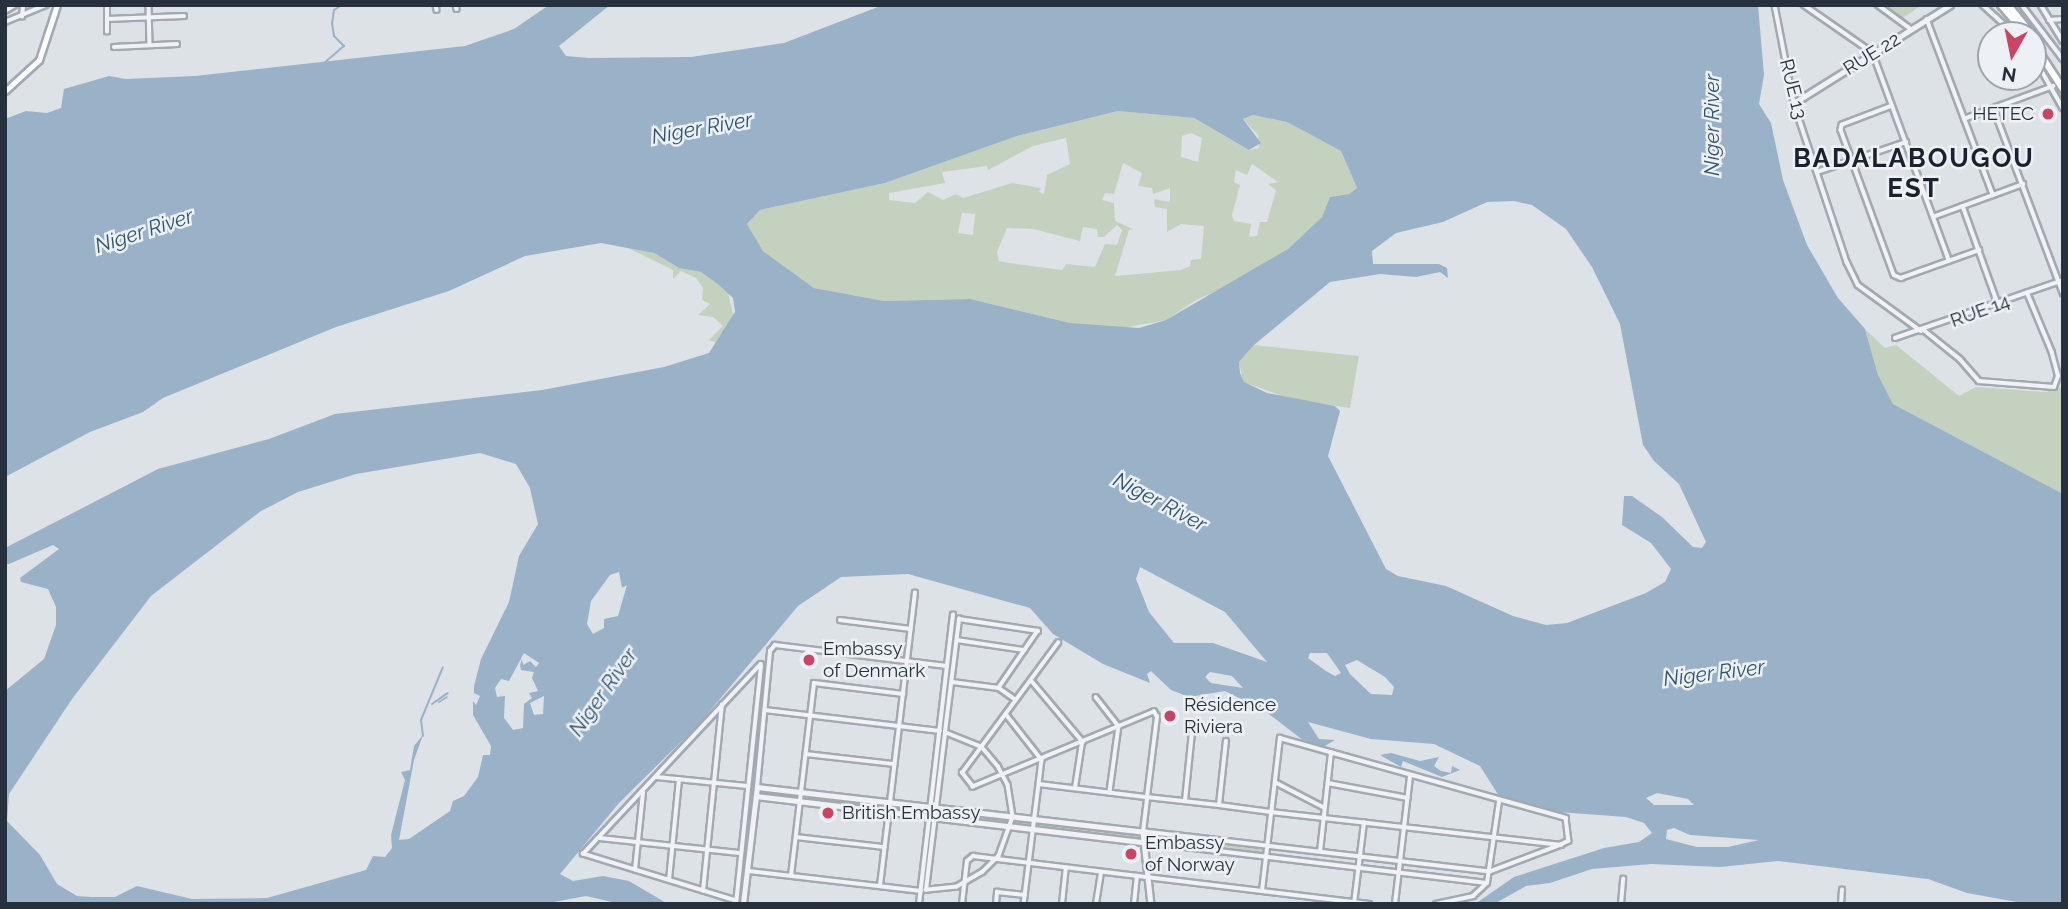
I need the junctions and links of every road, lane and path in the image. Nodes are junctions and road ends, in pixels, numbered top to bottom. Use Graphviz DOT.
graph roads {
  1 [pos="15,5"];
  2 [pos="23,5"];
  3 [pos="47,5"];
  4 [pos="57,5"];
  5 [pos="107,5"];
  6 [pos="149,5"];
  7 [pos="1775,5"];
  8 [pos="1804,5"];
  9 [pos="1878,5"];
  10 [pos="1950,5"];
  11 [pos="1983,5"];
  12 [pos="2001,5"];
  13 [pos="2008,5"];
  14 [pos="2022,5"];
  15 [pos="2041,5"];
  16 [pos="5,11"];
  17 [pos="184,16"];
  18 [pos="22,18"];
  19 [pos="149,18"];
  20 [pos="107,19"];
  21 [pos="1927,19"];
  22 [pos="2063,19"];
  23 [pos="2049,20"];
  24 [pos="2000,21"];
  25 [pos="2016,21"];
  26 [pos="2020,21"];
  27 [pos="5,22"];
  28 [pos="1911,29"];
  29 [pos="107,32"];
  30 [pos="2061,35"];
  31 [pos="2063,41"];
  32 [pos="177,44"];
  33 [pos="150,46"];
  34 [pos="114,47"];
  35 [pos="1873,53"];
  36 [pos="2047,59"];
  37 [pos="2063,59"];
  38 [pos="2047,64"];
  39 [pos="2047,77"];
  40 [pos="2063,82"];
  41 [pos="2053,86"];
  42 [pos="2063,89"];
  43 [pos="5,91"];
  44 [pos="1794,103"];
  45 [pos="1892,106"];
  46 [pos="1994,108"];
  47 [pos="2063,108"];
  48 [pos="1964,119"];
  49 [pos="1906,142"];
  50 [pos="1852,161"];
  51 [pos="1817,172"];
  52 [pos="2024,184"];
  53 [pos="1993,195"];
  54 [pos="1963,206"];
  55 [pos="1933,217"];
  56 [pos="1979,250"];
  57 [pos="1949,260"];
  58 [pos="2060,281"];
  59 [pos="2027,293"];
  60 [pos="2063,293"];
  61 [pos="1998,304"];
  62 [pos="1923,331"];
  63 [pos="1895,338"];
  64 [pos="915,593"];
  65 [pos="953,615"];
  66 [pos="840,620"];
  67 [pos="910,629"];
  68 [pos="957,640"];
  69 [pos="1058,643"];
  70 [pos="1024,650"];
  71 [pos="906,660"];
  72 [pos="947,666"];
  73 [pos="1031,680"];
  74 [pos="952,682"];
  75 [pos="999,688"];
  76 [pos="903,694"];
  77 [pos="1096,697"];
  78 [pos="1016,700"];
  79 [pos="722,704"];
  80 [pos="765,710"];
  81 [pos="1006,714"];
  82 [pos="810,715"];
  83 [pos="1193,722"];
  84 [pos="899,725"];
  85 [pos="1119,726"];
  86 [pos="943,732"];
  87 [pos="1226,741"];
  88 [pos="1082,742"];
  89 [pos="982,747"];
  90 [pos="1331,753"];
  91 [pos="806,754"];
  92 [pos="1042,760"];
  93 [pos="894,764"];
  94 [pos="656,777"];
  95 [pos="1004,777"];
  96 [pos="1410,777"];
  97 [pos="679,779"];
  98 [pos="1275,782"];
  99 [pos="714,783"];
  100 [pos="1328,783"];
  101 [pos="1039,784"];
  102 [pos="748,786"];
  103 [pos="757,787"];
  104 [pos="1075,788"];
  105 [pos="643,790"];
  106 [pos="801,792"];
  107 [pos="1110,792"];
  108 [pos="756,796"];
  109 [pos="1147,797"];
  110 [pos="1408,798"];
  111 [pos="800,801"];
  112 [pos="1185,801"];
  113 [pos="1499,802"];
  114 [pos="890,803"];
  115 [pos="1219,806"];
  116 [pos="933,808"];
  117 [pos="1325,808"];
  118 [pos="889,812"];
  119 [pos="1271,812"];
  120 [pos="932,817"];
  121 [pos="1013,817"];
  122 [pos="1324,818"];
  123 [pos="1035,819"];
  124 [pos="1364,822"];
  125 [pos="1011,826"];
  126 [pos="1404,827"];
  127 [pos="1034,829"];
  128 [pos="1143,832"];
  129 [pos="796,837"];
  130 [pos="1494,837"];
  131 [pos="599,838"];
  132 [pos="638,842"];
  133 [pos="1143,842"];
  134 [pos="1561,845"];
  135 [pos="672,846"];
  136 [pos="1268,846"];
  137 [pos="884,848"];
  138 [pos="707,849"];
  139 [pos="1320,852"];
  140 [pos="741,853"];
  141 [pos="1266,857"];
  142 [pos="1360,857"];
  143 [pos="996,859"];
  144 [pos="1400,861"];
  145 [pos="1029,863"];
  146 [pos="1066,868"];
  147 [pos="1359,868"];
  148 [pos="635,870"];
  149 [pos="749,871"];
  150 [pos="1101,872"];
  151 [pos="1399,872"];
  152 [pos="1490,872"];
  153 [pos="792,876"];
  154 [pos="1137,876"];
  155 [pos="1148,877"];
  156 [pos="1623,879"];
  157 [pos="668,880"];
  158 [pos="1487,883"];
  159 [pos="964,884"];
  160 [pos="880,886"];
  161 [pos="1842,890"];
  162 [pos="703,891"];
  163 [pos="921,891"];
  164 [pos="1262,891"];
  165 [pos="1025,895"];
  166 [pos="1296,895"];
  167 [pos="736,902"];
  168 [pos="1354,903"];
  169 [pos="743,904"];
  170 [pos="919,904"];
  171 [pos="962,904"];
  172 [pos="996,904"];
  173 [pos="1024,904"];
  174 [pos="1062,904"];
  175 [pos="1097,904"];
  176 [pos="1134,904"];
  177 [pos="1152,904"];
  178 [pos="1299,904"];
  179 [pos="1369,904"];
  180 [pos="1395,904"];
  181 [pos="1436,904"];
  182 [pos="1621,904"];
  183 [pos="1841,904"];
  1 -- 16 [label="street"];
  2 -- 18 [label="street"];
  3 -- 18 [label="street"];
  4 -- 43 [label="main road"];
  5 -- 20 [label="street"];
  6 -- 19 [label="street"];
  7 -- 44 [label="street, RUE 13"];
  8 -- 35 [label="street"];
  9 -- 28 [label="street"];
  10 -- 21 [label="street, RUE 22"];
  11 -- 24 [label="street"];
  12 -- 25 [label="main road"];
  13 -- 26 [label="main road"];
  14 -- 37 [label="street"];
  15 -- 23 [label="street"];
  17 -- 19 [label="street"];
  18 -- 27 [label="street"];
  19 -- 20 [label="street"];
  19 -- 33 [label="street"];
  20 -- 29 [label="street"];
  21 -- 28 [label="street, RUE 22"];
  21 -- 48 [label="street"];
  22 -- 23 [label="street"];
  23 -- 30 [label="street"];
  28 -- 35 [label="street, RUE 22"];
  30 -- 31 [label="street"];
  32 -- 33 [label="street"];
  33 -- 34 [label="street"];
  35 -- 44 [label="street, RUE 22"];
  35 -- 45 [label="street"];
  36 -- 40 [label="main road"];
  38 -- 42 [label="main road"];
  39 -- 41 [label="street"];
  41 -- 46 [label="street"];
  41 -- 47 [label="street"];
  44 -- 51 [label="street, RUE 13"];
  45 -- 49 [label="street"];
  45 -- 50 [label="street"];
  46 -- 48 [label="street"];
  46 -- 52 [label="street"];
  48 -- 53 [label="street"];
  49 -- 50 [label="street"];
  49 -- 55 [label="street"];
  50 -- 51 [label="street"];
  50 -- 57 [label="street"];
  51 -- 62 [label="street, RUE 13"];
  52 -- 53 [label="street"];
  52 -- 58 [label="street"];
  53 -- 54 [label="street"];
  54 -- 55 [label="street"];
  54 -- 56 [label="street"];
  55 -- 57 [label="street"];
  56 -- 57 [label="street"];
  56 -- 61 [label="street"];
  58 -- 59 [label="street, RUE 14"];
  58 -- 60 [label="street"];
  59 -- 61 [label="street, RUE 14"];
  59 -- 62 [label="street, RUE 13"];
  61 -- 62 [label="street, RUE 14"];
  62 -- 63 [label="street, RUE 14"];
  64 -- 67 [label="street"];
  65 -- 72 [label="street"];
  66 -- 67 [label="street"];
  67 -- 71 [label="street"];
  68 -- 70 [label="street"];
  68 -- 70 [label="street"];
  68 -- 74 [label="street"];
  69 -- 73 [label="street"];
  70 -- 75 [label="street"];
  71 -- 72 [label="street"];
  71 -- 76 [label="street"];
  71 -- 80 [label="street"];
  72 -- 86 [label="street"];
  73 -- 78 [label="street"];
  73 -- 88 [label="street"];
  74 -- 75 [label="street"];
  74 -- 86 [label="street"];
  75 -- 78 [label="street"];
  76 -- 82 [label="street"];
  76 -- 84 [label="street"];
  77 -- 85 [label="street"];
  78 -- 81 [label="street"];
  79 -- 94 [label="street"];
  79 -- 99 [label="street"];
  79 -- 102 [label="street"];
  80 -- 82 [label="street"];
  80 -- 103 [label="street"];
  81 -- 89 [label="street"];
  81 -- 92 [label="street"];
  82 -- 84 [label="street"];
  82 -- 91 [label="street"];
  83 -- 112 [label="street"];
  84 -- 86 [label="street"];
  84 -- 93 [label="street"];
  85 -- 88 [label="street"];
  85 -- 107 [label="street"];
  85 -- 109 [label="street"];
  86 -- 89 [label="street"];
  86 -- 116 [label="street"];
  87 -- 115 [label="street"];
  88 -- 92 [label="street"];
  88 -- 104 [label="street"];
  89 -- 95 [label="street"];
  89 -- 95 [label="street"];
  90 -- 96 [label="street"];
  90 -- 98 [label="street"];
  90 -- 100 [label="street"];
  91 -- 93 [label="street"];
  91 -- 106 [label="street"];
  92 -- 95 [label="street"];
  92 -- 101 [label="street"];
  93 -- 114 [label="street"];
  94 -- 97 [label="street"];
  94 -- 105 [label="street"];
  95 -- 121 [label="street"];
  96 -- 110 [label="street"];
  96 -- 113 [label="street"];
  97 -- 99 [label="street"];
  97 -- 135 [label="street"];
  98 -- 117 [label="street"];
  98 -- 119 [label="street"];
  99 -- 102 [label="street"];
  99 -- 138 [label="street"];
  100 -- 110 [label="street"];
  100 -- 117 [label="street"];
  101 -- 104 [label="street"];
  101 -- 123 [label="street"];
  102 -- 140 [label="street"];
  103 -- 106 [label="street"];
  103 -- 108 [label="street"];
  104 -- 107 [label="street"];
  105 -- 131 [label="street"];
  105 -- 132 [label="street"];
  106 -- 111 [label="street"];
  106 -- 114 [label="street"];
  107 -- 109 [label="street"];
  108 -- 111 [label="street"];
  108 -- 149 [label="street"];
  109 -- 112 [label="street"];
  109 -- 128 [label="street"];
  110 -- 126 [label="street"];
  111 -- 118 [label="street"];
  111 -- 129 [label="street"];
  112 -- 115 [label="street"];
  113 -- 130 [label="street"];
  113 -- 134 [label="street"];
  114 -- 116 [label="street"];
  114 -- 118 [label="street"];
  115 -- 119 [label="street"];
  116 -- 120 [label="street"];
  116 -- 121 [label="street"];
  117 -- 122 [label="street"];
  118 -- 120 [label="street"];
  118 -- 137 [label="street"];
  119 -- 122 [label="street"];
  119 -- 136 [label="street"];
  120 -- 125 [label="street"];
  120 -- 159 [label="street"];
  120 -- 163 [label="street"];
  121 -- 123 [label="street"];
  121 -- 125 [label="street"];
  122 -- 124 [label="street"];
  122 -- 139 [label="street"];
  123 -- 127 [label="street"];
  123 -- 128 [label="street"];
  124 -- 126 [label="street"];
  124 -- 142 [label="street"];
  125 -- 127 [label="street"];
  125 -- 143 [label="street"];
  126 -- 130 [label="street"];
  126 -- 144 [label="street"];
  127 -- 133 [label="street"];
  127 -- 145 [label="street"];
  128 -- 133 [label="street"];
  128 -- 136 [label="street"];
  129 -- 137 [label="street"];
  129 -- 153 [label="street"];
  130 -- 134 [label="street"];
  130 -- 152 [label="street"];
  131 -- 132 [label="street"];
  131 -- 148 [label="street"];
  132 -- 135 [label="street"];
  132 -- 148 [label="street"];
  133 -- 141 [label="street"];
  133 -- 155 [label="street"];
  134 -- 152 [label="street"];
  135 -- 138 [label="street"];
  135 -- 157 [label="street"];
  136 -- 139 [label="street"];
  136 -- 141 [label="street"];
  137 -- 160 [label="street"];
  138 -- 140 [label="street"];
  138 -- 162 [label="street"];
  139 -- 142 [label="street"];
  140 -- 167 [label="street"];
  141 -- 147 [label="street"];
  141 -- 164 [label="street"];
  142 -- 144 [label="street"];
  142 -- 147 [label="street"];
  143 -- 145 [label="street"];
  143 -- 159 [label="street"];
  143 -- 159 [label="street"];
  144 -- 151 [label="street"];
  144 -- 152 [label="street"];
  145 -- 146 [label="street"];
  145 -- 165 [label="street"];
  146 -- 150 [label="street"];
  146 -- 174 [label="street"];
  147 -- 151 [label="street"];
  147 -- 168 [label="street"];
  148 -- 157 [label="street"];
  149 -- 153 [label="street"];
  149 -- 169 [label="street"];
  150 -- 154 [label="street"];
  150 -- 175 [label="street"];
  151 -- 158 [label="street"];
  151 -- 180 [label="street"];
  152 -- 158 [label="street"];
  153 -- 160 [label="street"];
  154 -- 155 [label="street"];
  154 -- 176 [label="street"];
  155 -- 164 [label="street"];
  155 -- 177 [label="street"];
  156 -- 182 [label="street"];
  157 -- 162 [label="street"];
  158 -- 181 [label="street"];
  159 -- 171 [label="street"];
  160 -- 163 [label="street"];
  161 -- 183 [label="street"];
  162 -- 167 [label="street"];
  163 -- 170 [label="street"];
  164 -- 166 [label="street"];
  165 -- 172 [label="street"];
  165 -- 173 [label="street"];
  166 -- 168 [label="street"];
  166 -- 178 [label="street"];
  168 -- 179 [label="street"];
}
